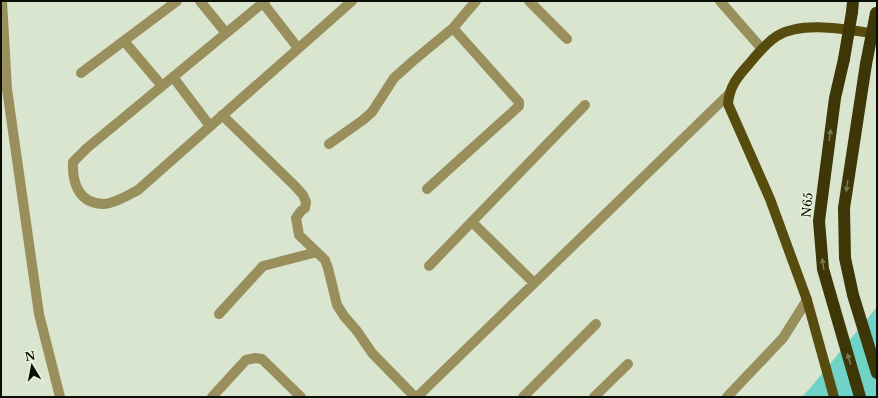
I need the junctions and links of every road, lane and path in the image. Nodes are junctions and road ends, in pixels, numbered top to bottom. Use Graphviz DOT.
graph roads {
  1 [pos="2,1"];
  2 [pos="177,1"];
  3 [pos="200,1"];
  4 [pos="352,1"];
  5 [pos="476,1"];
  6 [pos="529,1"];
  7 [pos="720,1"];
  8 [pos="264,2"];
  9 [pos="852,7"];
  10 [pos="877,11"];
  11 [pos="453,28"];
  12 [pos="226,33"];
  13 [pos="877,34"];
  14 [pos="567,39"];
  15 [pos="124,41"];
  16 [pos="298,48"];
  17 [pos="762,49"];
  18 [pos="81,73"];
  19 [pos="173,77"];
  20 [pos="162,86"];
  21 [pos="729,94"];
  22 [pos="585,105"];
  23 [pos="222,115"];
  24 [pos="210,126"];
  25 [pos="329,144"];
  26 [pos="427,189"];
  27 [pos="472,222"];
  28 [pos="317,252"];
  29 [pos="429,266"];
  30 [pos="534,283"];
  31 [pos="807,300"];
  32 [pos="219,314"];
  33 [pos="596,324"];
  34 [pos="628,364"];
  35 [pos="877,373"];
  36 [pos="60,397"];
  37 [pos="212,397"];
  38 [pos="301,397"];
  39 [pos="416,397"];
  40 [pos="523,397"];
  41 [pos="594,397"];
  42 [pos="727,397"];
  43 [pos="834,397"];
  44 [pos="860,397"];
  1 -- 36 [label="street"];
  2 -- 15 [label="street"];
  3 -- 12 [label="street"];
  4 -- 16 [label="street"];
  5 -- 11 [label="street"];
  6 -- 14 [label="street"];
  7 -- 17 [label="street"];
  8 -- 12 [label="street"];
  8 -- 16 [label="street"];
  44 -- 9 [label="highway, N65, one-way, bridge"];
  10 -- 35 [label="highway, one-way, bridge"];
  11 -- 25 [label="street"];
  11 -- 26 [label="street"];
  12 -- 19 [label="street"];
  13 -- 17 [label="main road"];
  15 -- 18 [label="street"];
  15 -- 20 [label="street"];
  16 -- 23 [label="street"];
  17 -- 21 [label="main road"];
  19 -- 20 [label="street"];
  19 -- 24 [label="street"];
  20 -- 24 [label="street"];
  21 -- 30 [label="street"];
  21 -- 31 [label="main road"];
  22 -- 27 [label="street"];
  23 -- 24 [label="street"];
  23 -- 28 [label="street"];
  27 -- 29 [label="street"];
  27 -- 30 [label="street"];
  28 -- 32 [label="street"];
  28 -- 39 [label="street"];
  30 -- 39 [label="street"];
  31 -- 42 [label="street"];
  31 -- 43 [label="main road"];
  33 -- 40 [label="street"];
  34 -- 41 [label="street"];
  37 -- 38 [label="street"];
}
